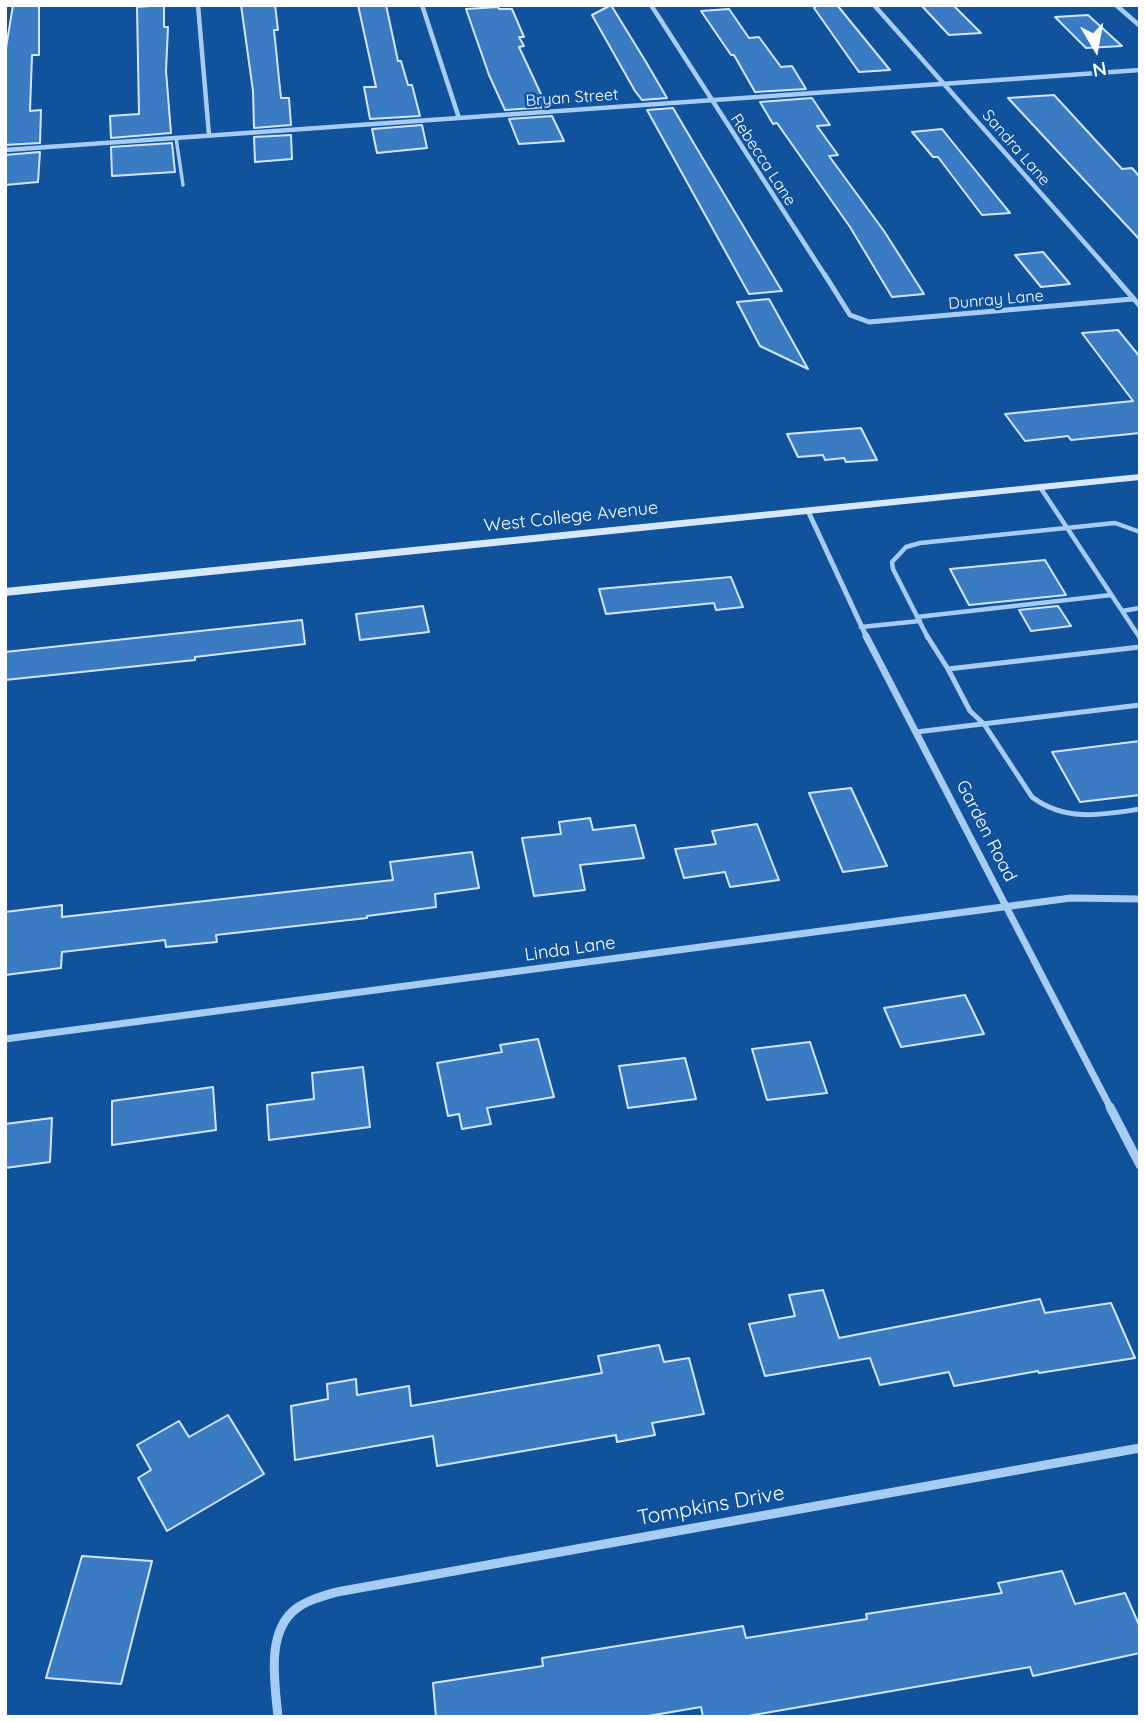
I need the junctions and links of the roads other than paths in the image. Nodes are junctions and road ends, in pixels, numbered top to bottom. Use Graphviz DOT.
graph roads {
  1 [pos="198,5"];
  2 [pos="422,5"];
  3 [pos="651,5"];
  4 [pos="874,5"];
  5 [pos="1116,5"];
  6 [pos="1140,26"];
  7 [pos="1140,70"];
  8 [pos="944,84"];
  9 [pos="710,100"];
  10 [pos="459,118"];
  11 [pos="209,135"];
  12 [pos="176,138"];
  13 [pos="5,150"];
  14 [pos="183,185"];
  15 [pos="1133,299"];
  16 [pos="1140,306"];
  17 [pos="862,320"];
  18 [pos="1140,477"];
  19 [pos="1040,487"];
  20 [pos="808,511"];
  21 [pos="1066,528"];
  22 [pos="1140,533"];
  23 [pos="5,592"];
  24 [pos="1111,595"];
  25 [pos="1140,608"];
  26 [pos="1122,611"];
  27 [pos="919,619"];
  28 [pos="862,627"];
  29 [pos="1140,638"];
  30 [pos="1140,647"];
  31 [pos="948,669"];
  32 [pos="1140,705"];
  33 [pos="984,724"];
  34 [pos="916,732"];
  35 [pos="1140,809"];
  36 [pos="1140,899"];
  37 [pos="1007,907"];
  38 [pos="5,1039"];
  39 [pos="1140,1165"];
  40 [pos="1140,1448"];
  41 [pos="278,1717"];
  1 -- 11 [label="street"];
  2 -- 10 [label="street"];
  3 -- 9 [label="street, Rebecca Lane"];
  4 -- 8 [label="street, Sandra Lane"];
  5 -- 6 [label="street"];
  7 -- 8 [label="street, Bryan Street"];
  8 -- 9 [label="street, Bryan Street"];
  8 -- 15 [label="street, Sandra Lane"];
  9 -- 10 [label="street, Bryan Street"];
  9 -- 17 [label="street, Rebecca Lane"];
  10 -- 11 [label="street, Bryan Street"];
  11 -- 12 [label="street, Bryan Street"];
  12 -- 13 [label="street, Bryan Street"];
  12 -- 14 [label="lane"];
  15 -- 16 [label="street, Sandra Lane"];
  15 -- 17 [label="street, Dunray Lane"];
  18 -- 19 [label="main road, West College Avenue"];
  19 -- 20 [label="main road, West College Avenue"];
  19 -- 21 [label="lane"];
  20 -- 23 [label="main road, West College Avenue"];
  20 -- 28 [label="street, Garden Road"];
  21 -- 22 [label="lane"];
  21 -- 24 [label="lane"];
  21 -- 27 [label="lane"];
  24 -- 26 [label="lane"];
  24 -- 27 [label="lane"];
  25 -- 26 [label="lane"];
  26 -- 29 [label="lane"];
  27 -- 28 [label="lane"];
  27 -- 31 [label="lane"];
  28 -- 34 [label="street, Garden Road"];
  30 -- 31 [label="lane"];
  31 -- 33 [label="lane"];
  32 -- 33 [label="lane"];
  33 -- 34 [label="lane"];
  33 -- 35 [label="lane"];
  34 -- 37 [label="street, Garden Road"];
  36 -- 37 [label="street, Linda Lane"];
  37 -- 38 [label="street, Linda Lane"];
  37 -- 39 [label="street, Garden Road"];
  40 -- 41 [label="street, Tompkins Drive"];
}
